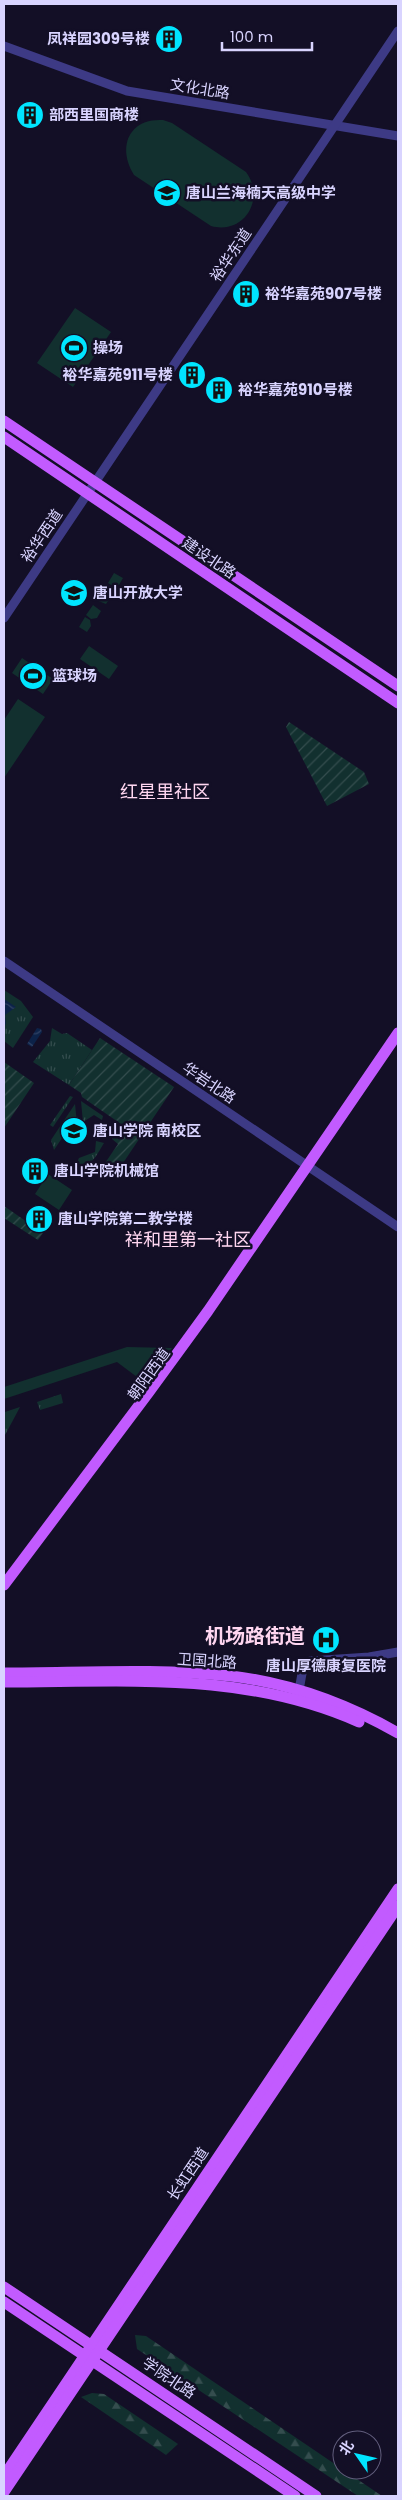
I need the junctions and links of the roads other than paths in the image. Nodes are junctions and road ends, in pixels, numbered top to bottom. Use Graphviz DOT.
graph roads {
  1 [pos="398,32"];
  2 [pos="4,46"];
  3 [pos="336,125"];
  4 [pos="398,136"];
  5 [pos="4,421"];
  6 [pos="4,437"];
  7 [pos="95,483"];
  8 [pos="87,494"];
  9 [pos="4,618"];
  10 [pos="398,686"];
  11 [pos="398,703"];
  12 [pos="4,961"];
  13 [pos="398,1033"];
  14 [pos="308,1167"];
  15 [pos="279,1210"];
  16 [pos="398,1228"];
  17 [pos="4,1584"];
  18 [pos="4,1592"];
  19 [pos="398,1652"];
  20 [pos="4,1673"];
  21 [pos="4,1682"];
  22 [pos="298,1695"];
  23 [pos="398,1733"];
  24 [pos="398,1741"];
  25 [pos="398,1889"];
  26 [pos="398,1906"];
  27 [pos="4,2287"];
  28 [pos="4,2302"];
  29 [pos="95,2348"];
  30 [pos="88,2358"];
  31 [pos="4,2476"];
  32 [pos="294,2491"];
  33 [pos="4,2492"];
  34 [pos="316,2496"];
  1 -- 3 [label="street, 裕华东道"];
  2 -- 3 [label="street, 文化北路"];
  3 -- 4 [label="street, 文化北路"];
  3 -- 7 [label="street, 裕华东道"];
  5 -- 7 [label="main road, 建设北路"];
  6 -- 8 [label="main road, 建设北路"];
  7 -- 8 [label="street, 裕华东道"];
  7 -- 10 [label="main road, 建设北路"];
  8 -- 9 [label="street, 裕华西道"];
  8 -- 11 [label="main road, 建设北路"];
  12 -- 14 [label="street, 华岩北路"];
  13 -- 14 [label="main road, 朝阳西道"];
  14 -- 15 [label="main road, 朝阳西道"];
  14 -- 16 [label="street, 华岩北路"];
  15 -- 17 [label="main road, 朝阳西道"];
  15 -- 18 [label="main road, 朝阳西道"];
  19 -- 22 [label="street"];
  20 -- 22 [label="main road, 卫国北路"];
  21 -- 22 [label="main road, 卫国北路"];
  22 -- 23 [label="main road, 卫国北路"];
  22 -- 24 [label="main road, 卫国北路"];
  25 -- 29 [label="main road, 长虹西道"];
  26 -- 29 [label="main road, 长虹西道"];
  27 -- 29 [label="main road, 学院北路"];
  28 -- 30 [label="main road, 学院北路"];
  29 -- 30 [label="main road, 长虹西道"];
  29 -- 32 [label="main road, 学院北路"];
  30 -- 31 [label="main road, 长虹西道"];
  30 -- 32 [label="main road, 学院北路"];
  30 -- 33 [label="main road, 长虹西道"];
  32 -- 34 [label="main road, 学院北路"];
}
